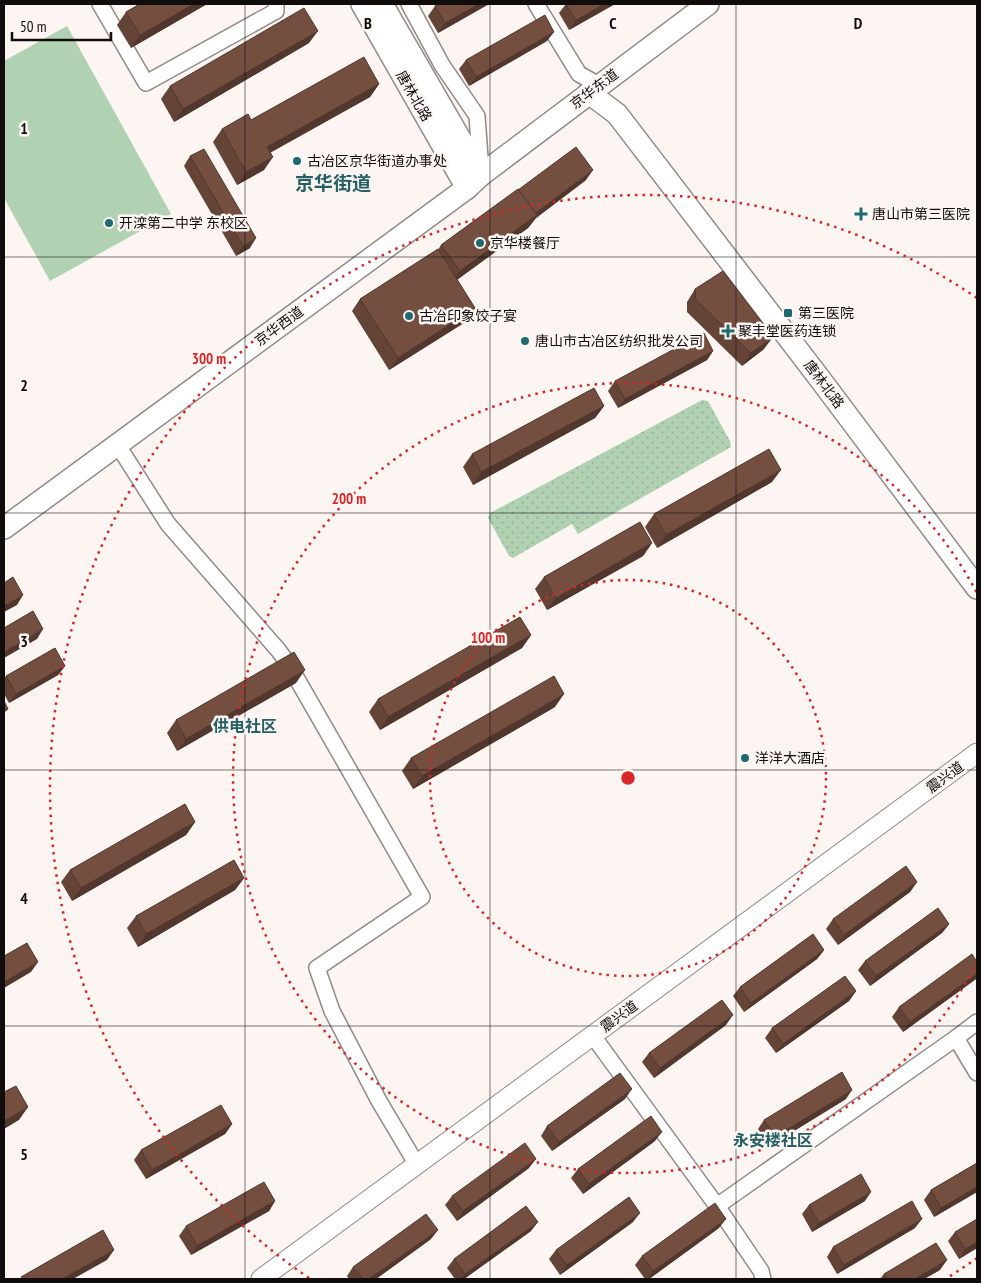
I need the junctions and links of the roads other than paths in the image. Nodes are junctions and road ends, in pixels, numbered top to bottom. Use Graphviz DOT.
graph roads {
  1 [pos="100,4"];
  2 [pos="276,4"];
  3 [pos="362,4"];
  4 [pos="382,4"];
  5 [pos="409,4"];
  6 [pos="536,4"];
  7 [pos="708,4"];
  8 [pos="594,89"];
  9 [pos="474,181"];
  10 [pos="117,444"];
  11 [pos="4,528"];
  12 [pos="977,567"];
  13 [pos="977,588"];
  14 [pos="977,753"];
  15 [pos="977,1022"];
  16 [pos="593,1036"];
  17 [pos="956,1038"];
  18 [pos="977,1073"];
  19 [pos="417,1165"];
  20 [pos="717,1206"];
  21 [pos="261,1279"];
  22 [pos="763,1279"];
  1 -- 2 [label="street"];
  3 -- 9 [label="main road, 唐林北路"];
  4 -- 9 [label="main road, 唐林北路"];
  5 -- 9 [label="street"];
  6 -- 8 [label="street"];
  7 -- 8 [label="main road, 京华东道"];
  8 -- 9 [label="main road, 京华东道"];
  8 -- 12 [label="main road, 唐林北路"];
  8 -- 13 [label="main road, 唐林北路"];
  9 -- 10 [label="main road, 京华西道"];
  10 -- 11 [label="main road, 京华西道"];
  10 -- 19 [label="street"];
  14 -- 16 [label="street, 震兴道"];
  15 -- 17 [label="street"];
  16 -- 19 [label="street, 震兴道"];
  16 -- 20 [label="street"];
  17 -- 18 [label="street"];
  17 -- 20 [label="street"];
  19 -- 21 [label="street, 震兴道"];
  20 -- 22 [label="street"];
}
